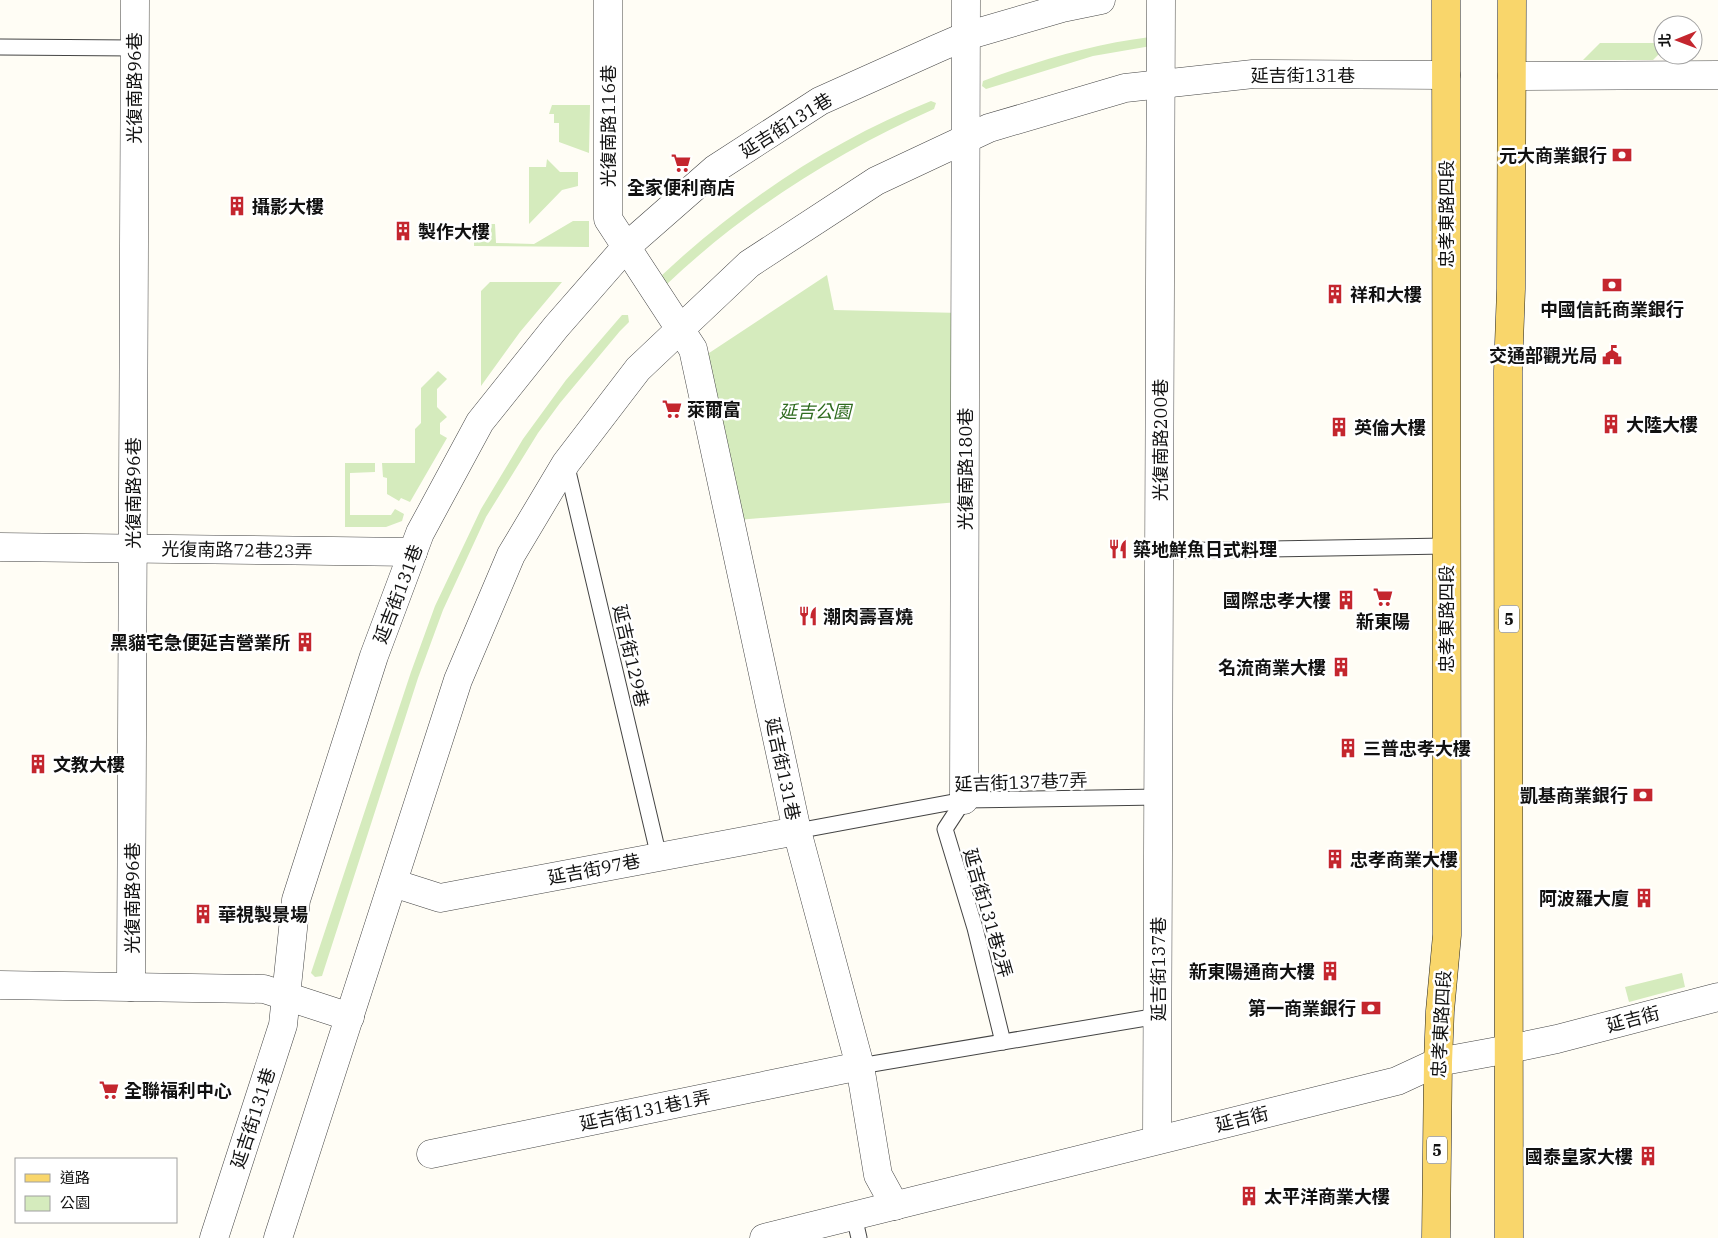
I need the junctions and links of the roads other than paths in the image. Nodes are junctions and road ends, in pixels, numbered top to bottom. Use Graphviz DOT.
graph roads {
  1 [pos="134,0"];
  2 [pos="608,0"];
  3 [pos="966,0"];
  4 [pos="1101,0"];
  5 [pos="1161,0"];
  6 [pos="1446,0"];
  7 [pos="1512,0"];
  8 [pos="966,36"];
  9 [pos="0,47"];
  10 [pos="134,48"];
  11 [pos="1446,75"];
  12 [pos="1718,75"];
  13 [pos="1512,76"];
  14 [pos="1161,84"];
  15 [pos="966,139"];
  16 [pos="626,247"];
  17 [pos="680,329"];
  18 [pos="566,462"];
  19 [pos="1446,546"];
  20 [pos="0,547"];
  21 [pos="133,548"];
  22 [pos="413,552"];
  23 [pos="1160,552"];
  24 [pos="1159,797"];
  25 [pos="964,800"];
  26 [pos="796,831"];
  27 [pos="659,857"];
  28 [pos="393,883"];
  29 [pos="0,985"];
  30 [pos="131,987"];
  31 [pos="286,996"];
  32 [pos="1718,997"];
  33 [pos="350,1016"];
  34 [pos="1158,1016"];
  35 [pos="1003,1042"];
  36 [pos="1509,1050"];
  37 [pos="1438,1062"];
  38 [pos="860,1066"];
  39 [pos="1157,1140"];
  40 [pos="431,1154"];
  41 [pos="895,1206"];
  42 [pos="856,1227"];
  43 [pos="214,1238"];
  44 [pos="278,1238"];
  45 [pos="764,1238"];
  46 [pos="1436,1238"];
  47 [pos="1508,1238"];
  1 -- 10 [label="street, 光復南路96巷"];
  2 -- 16 [label="street, 光復南路116巷"];
  3 -- 8 [label="street"];
  4 -- 8 [label="street, 延吉街131巷"];
  5 -- 14 [label="street"];
  6 -- 11 [label="main road, 忠孝東路四段 / 5"];
  7 -- 13 [label="main road, 5"];
  8 -- 15 [label="street"];
  8 -- 16 [label="street, 延吉街131巷"];
  9 -- 10 [label="lane"];
  10 -- 21 [label="street, 光復南路96巷"];
  11 -- 14 [label="street, 延吉街131巷"];
  11 -- 19 [label="main road, 忠孝東路四段 / 5"];
  12 -- 13 [label="street"];
  13 -- 36 [label="main road, 5"];
  14 -- 15 [label="street, 延吉街131巷"];
  14 -- 23 [label="street, 光復南路200巷"];
  15 -- 17 [label="street, 延吉街131巷"];
  15 -- 25 [label="street, 光復南路180巷"];
  16 -- 17 [label="street, 延吉街131巷"];
  16 -- 22 [label="street, 延吉街131巷"];
  17 -- 18 [label="street, 延吉街131巷"];
  17 -- 26 [label="street, 延吉街131巷"];
  18 -- 27 [label="lane, 延吉街129巷"];
  18 -- 28 [label="street, 延吉街131巷"];
  19 -- 23 [label="lane"];
  19 -- 37 [label="main road, 忠孝東路四段 / 5"];
  20 -- 21 [label="street, 光復南路72巷23弄"];
  21 -- 22 [label="street, 光復南路72巷23弄"];
  21 -- 30 [label="street, 光復南路96巷"];
  22 -- 31 [label="street, 延吉街131巷"];
  23 -- 24 [label="street, 光復南路200巷"];
  24 -- 25 [label="lane, 延吉街137巷7弄"];
  24 -- 34 [label="street, 延吉街137巷"];
  25 -- 26 [label="lane, 延吉街137巷7弄"];
  25 -- 35 [label="lane, 延吉街131巷2弄"];
  26 -- 27 [label="street, 延吉街97巷"];
  26 -- 38 [label="street, 延吉街131巷"];
  27 -- 28 [label="street, 延吉街97巷"];
  28 -- 33 [label="street, 延吉街131巷"];
  29 -- 30 [label="street"];
  30 -- 31 [label="street"];
  31 -- 33 [label="street"];
  31 -- 43 [label="street, 延吉街131巷"];
  32 -- 36 [label="street, 延吉街"];
  33 -- 44 [label="street, 延吉街131巷"];
  34 -- 35 [label="lane"];
  34 -- 39 [label="street, 延吉街137巷"];
  35 -- 38 [label="lane"];
  36 -- 37 [label="street, 延吉街"];
  36 -- 47 [label="main road, 5"];
  37 -- 39 [label="street, 延吉街"];
  37 -- 46 [label="main road, 忠孝東路四段 / 5"];
  38 -- 40 [label="street, 延吉街131巷1弄"];
  38 -- 41 [label="street, 延吉街131巷"];
  39 -- 41 [label="street, 延吉街"];
  41 -- 42 [label="street, 延吉街"];
  42 -- 45 [label="street, 延吉街"];
}
